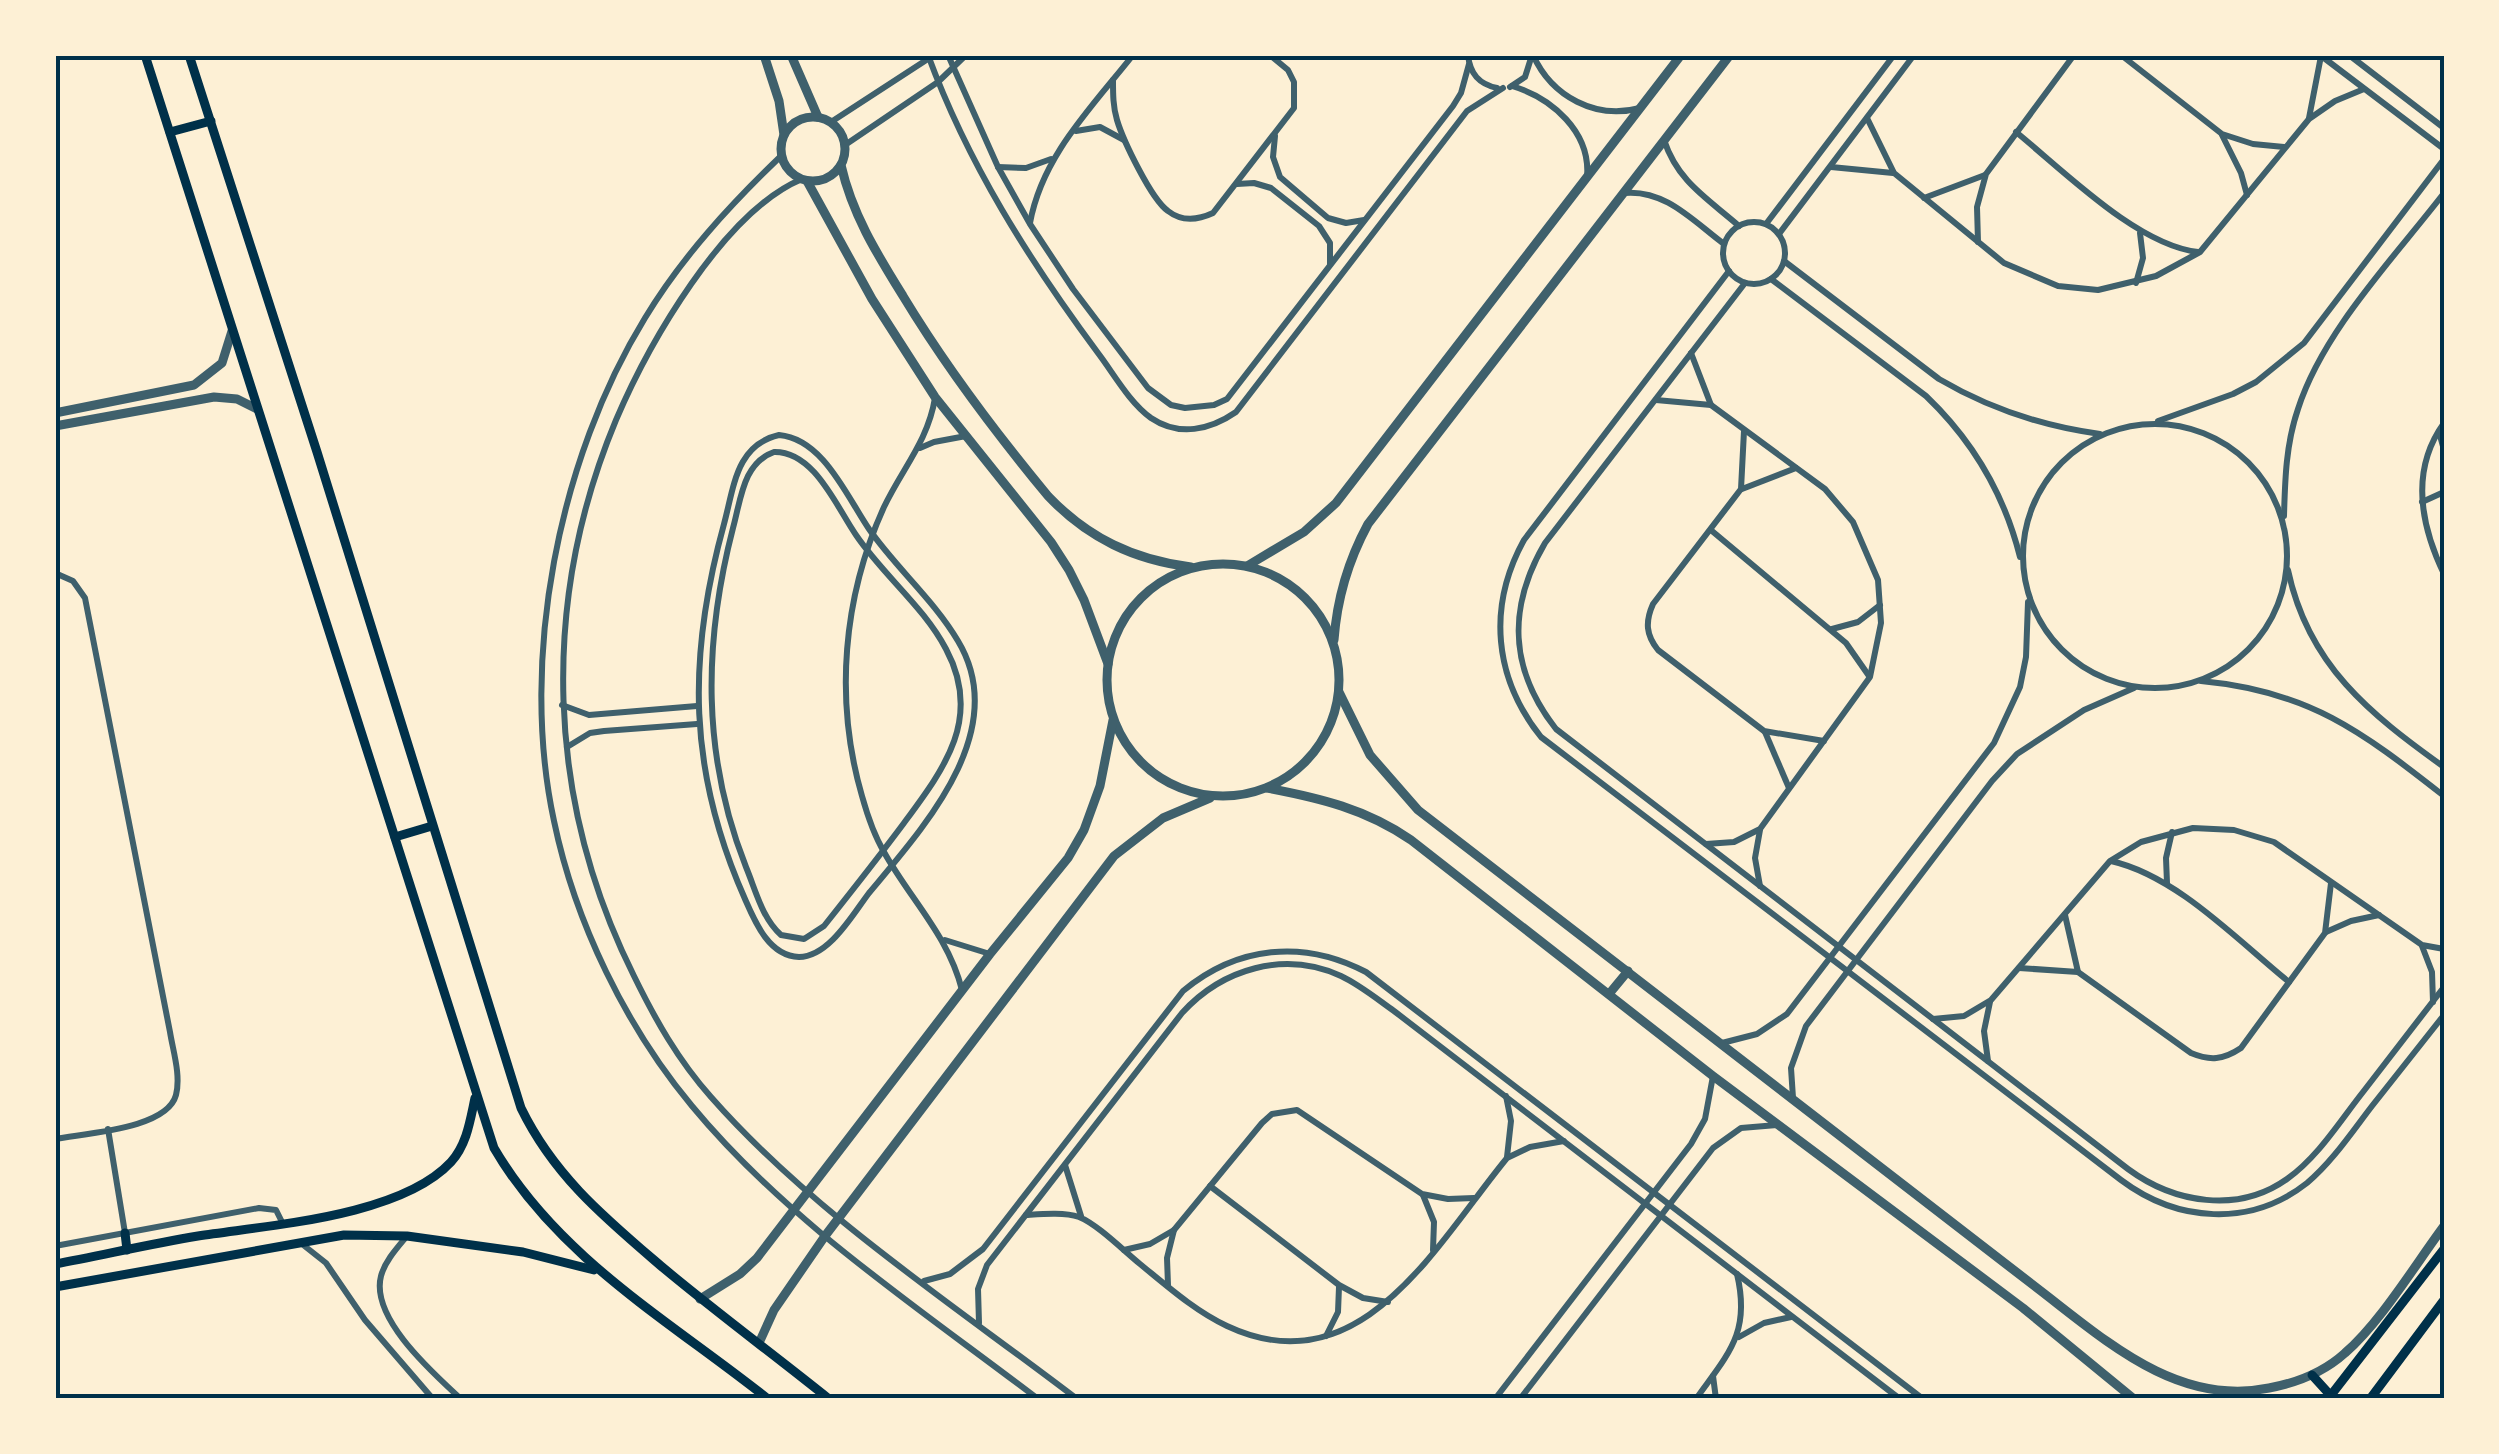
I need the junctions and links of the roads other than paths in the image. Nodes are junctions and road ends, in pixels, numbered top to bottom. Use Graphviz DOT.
graph roads {
  1 [pos="145,55"];
  2 [pos="188,55"];
  3 [pos="764,55"];
  4 [pos="791,55"];
  5 [pos="948,55"];
  6 [pos="966,55"];
  7 [pos="1133,55"];
  8 [pos="1270,55"];
  9 [pos="1532,55"];
  10 [pos="1681,55"];
  11 [pos="1730,55"];
  12 [pos="1894,55"];
  13 [pos="1914,55"];
  14 [pos="2074,55"];
  15 [pos="2121,55"];
  16 [pos="2349,55"];
  17 [pos="931,56"];
  18 [pos="2321,56"];
  19 [pos="1469,60"];
  20 [pos="954,68"];
  21 [pos="1114,80"];
  22 [pos="938,82"];
  23 [pos="1507,87"];
  24 [pos="2364,89"];
  25 [pos="1641,108"];
  26 [pos="818,117"];
  27 [pos="1867,118"];
  28 [pos="2309,119"];
  29 [pos="211,121"];
  30 [pos="831,122"];
  31 [pos="2444,128"];
  32 [pos="170,132"];
  33 [pos="1073,132"];
  34 [pos="2016,132"];
  35 [pos="2222,134"];
  36 [pos="784,135"];
  37 [pos="1275,136"];
  38 [pos="1664,140"];
  39 [pos="1125,141"];
  40 [pos="845,145"];
  41 [pos="2286,147"];
  42 [pos="2444,149"];
  43 [pos="782,156"];
  44 [pos="1052,158"];
  45 [pos="2444,159"];
  46 [pos="841,165"];
  47 [pos="1830,167"];
  48 [pos="998,168"];
  49 [pos="1894,173"];
  50 [pos="1986,174"];
  51 [pos="1587,179"];
  52 [pos="804,180"];
  53 [pos="1236,184"];
  54 [pos="1623,193"];
  55 [pos="2444,193"];
  56 [pos="2247,195"];
  57 [pos="1304,198"];
  58 [pos="1924,198"];
  59 [pos="1297,208"];
  60 [pos="1365,220"];
  61 [pos="1030,224"];
  62 [pos="1766,224"];
  63 [pos="1739,226"];
  64 [pos="2140,232"];
  65 [pos="1779,234"];
  66 [pos="1978,243"];
  67 [pos="1724,244"];
  68 [pos="2200,252"];
  69 [pos="1784,261"];
  70 [pos="1330,265"];
  71 [pos="1728,271"];
  72 [pos="1771,279"];
  73 [pos="1745,283"];
  74 [pos="2136,283"];
  75 [pos="232,328"];
  76 [pos="1280,330"];
  77 [pos="1292,338"];
  78 [pos="1691,353"];
  79 [pos="935,396"];
  80 [pos="139,397"];
  81 [pos="1655,400"];
  82 [pos="1711,405"];
  83 [pos="257,408"];
  84 [pos="142,410"];
  85 [pos="55,413"];
  86 [pos="2153,423"];
  87 [pos="55,426"];
  88 [pos="2441,427"];
  89 [pos="1744,429"];
  90 [pos="2101,434"];
  91 [pos="967,436"];
  92 [pos="919,449"];
  93 [pos="2444,450"];
  94 [pos="1797,468"];
  95 [pos="1741,490"];
  96 [pos="2444,492"];
  97 [pos="2422,502"];
  98 [pos="2283,522"];
  99 [pos="1712,531"];
  100 [pos="873,534"];
  101 [pos="867,551"];
  102 [pos="2287,565"];
  103 [pos="1248,566"];
  104 [pos="1194,568"];
  105 [pos="2023,568"];
  106 [pos="55,573"];
  107 [pos="2444,574"];
  108 [pos="709,578"];
  109 [pos="720,581"];
  110 [pos="2028,596"];
  111 [pos="1880,605"];
  112 [pos="1830,630"];
  113 [pos="1334,642"];
  114 [pos="1108,664"];
  115 [pos="1870,677"];
  116 [pos="2200,681"];
  117 [pos="2135,688"];
  118 [pos="1339,692"];
  119 [pos="562,706"];
  120 [pos="697,706"];
  121 [pos="1113,718"];
  122 [pos="697,724"];
  123 [pos="1764,730"];
  124 [pos="1825,741"];
  125 [pos="566,748"];
  126 [pos="2444,768"];
  127 [pos="1267,788"];
  128 [pos="1789,788"];
  129 [pos="1214,796"];
  130 [pos="2444,796"];
  131 [pos="432,826"];
  132 [pos="1760,828"];
  133 [pos="2172,832"];
  134 [pos="395,836"];
  135 [pos="1704,844"];
  136 [pos="883,852"];
  137 [pos="2110,860"];
  138 [pos="892,865"];
  139 [pos="746,867"];
  140 [pos="733,872"];
  141 [pos="2332,882"];
  142 [pos="2168,884"];
  143 [pos="1760,887"];
  144 [pos="2065,914"];
  145 [pos="2379,915"];
  146 [pos="2325,933"];
  147 [pos="943,940"];
  148 [pos="2422,945"];
  149 [pos="1839,947"];
  150 [pos="2444,950"];
  151 [pos="990,954"];
  152 [pos="1830,959"];
  153 [pos="1857,961"];
  154 [pos="2019,968"];
  155 [pos="1628,972"];
  156 [pos="1848,972"];
  157 [pos="2078,972"];
  158 [pos="2289,982"];
  159 [pos="2444,987"];
  160 [pos="962,991"];
  161 [pos="1609,994"];
  162 [pos="1991,1000"];
  163 [pos="2433,1002"];
  164 [pos="2444,1015"];
  165 [pos="1933,1019"];
  166 [pos="1722,1044"];
  167 [pos="1988,1061"];
  168 [pos="1713,1076"];
  169 [pos="476,1096"];
  170 [pos="1506,1096"];
  171 [pos="1793,1098"];
  172 [pos="1086,1115"];
  173 [pos="1096,1123"];
  174 [pos="1776,1124"];
  175 [pos="108,1129"];
  176 [pos="55,1139"];
  177 [pos="1566,1141"];
  178 [pos="2324,1142"];
  179 [pos="2336,1151"];
  180 [pos="1507,1158"];
  181 [pos="1065,1164"];
  182 [pos="1210,1186"];
  183 [pos="1654,1192"];
  184 [pos="808,1193"];
  185 [pos="1422,1194"];
  186 [pos="1474,1198"];
  187 [pos="1646,1203"];
  188 [pos="1670,1204"];
  189 [pos="795,1211"];
  190 [pos="1025,1215"];
  191 [pos="1661,1215"];
  192 [pos="840,1218"];
  193 [pos="1082,1218"];
  194 [pos="283,1224"];
  195 [pos="2444,1226"];
  196 [pos="1174,1230"];
  197 [pos="125,1233"];
  198 [pos="407,1236"];
  199 [pos="825,1236"];
  200 [pos="300,1242"];
  201 [pos="286,1245"];
  202 [pos="55,1246"];
  203 [pos="2444,1249"];
  204 [pos="128,1250"];
  205 [pos="1122,1250"];
  206 [pos="1433,1252"];
  207 [pos="55,1264"];
  208 [pos="598,1271"];
  209 [pos="1736,1273"];
  210 [pos="923,1281"];
  211 [pos="1339,1285"];
  212 [pos="1168,1286"];
  213 [pos="55,1288"];
  214 [pos="2038,1288"];
  215 [pos="700,1299"];
  216 [pos="2444,1300"];
  217 [pos="1389,1302"];
  218 [pos="2023,1308"];
  219 [pos="1793,1316"];
  220 [pos="979,1324"];
  221 [pos="2367,1329"];
  222 [pos="1326,1336"];
  223 [pos="2377,1336"];
  224 [pos="1738,1338"];
  225 [pos="759,1343"];
  226 [pos="431,1370"];
  227 [pos="1713,1375"];
  228 [pos="2312,1375"];
  229 [pos="417,1383"];
  230 [pos="1912,1390"];
  231 [pos="2331,1398"];
  232 [pos="433,1399"];
  233 [pos="460,1399"];
  234 [pos="768,1399"];
  235 [pos="829,1399"];
  236 [pos="1038,1399"];
  237 [pos="1077,1399"];
  238 [pos="1495,1399"];
  239 [pos="1520,1399"];
  240 [pos="1696,1399"];
  241 [pos="1716,1399"];
  242 [pos="1903,1399"];
  243 [pos="1924,1399"];
  244 [pos="2134,1399"];
  245 [pos="2370,1399"];
  1 -- 32 [label="main road"];
  2 -- 29 [label="main road"];
  3 -- 36 [label="street"];
  4 -- 26 [label="street"];
  5 -- 20 [label="street"];
  6 -- 20 [label="street"];
  7 -- 21 [label="street"];
  8 -- 37 [label="street"];
  9 -- 23 [label="street"];
  9 -- 25 [label="street"];
  10 -- 25 [label="street"];
  11 -- 38 [label="street"];
  12 -- 62 [label="street"];
  13 -- 27 [label="street"];
  14 -- 34 [label="street"];
  15 -- 35 [label="street"];
  16 -- 31 [label="street"];
  17 -- 22 [label="street"];
  17 -- 30 [label="street"];
  18 -- 24 [label="street"];
  18 -- 28 [label="street"];
  19 -- 23 [label="street"];
  19 -- 60 [label="street"];
  20 -- 22 [label="street"];
  20 -- 48 [label="street"];
  21 -- 33 [label="street"];
  21 -- 39 [label="street"];
  22 -- 40 [label="street"];
  22 -- 77 [label="street"];
  23 -- 51 [label="street"];
  23 -- 77 [label="street"];
  24 -- 28 [label="street"];
  24 -- 42 [label="street"];
  25 -- 51 [label="street"];
  26 -- 30 [label="street"];
  26 -- 36 [label="street"];
  27 -- 47 [label="street"];
  27 -- 49 [label="street"];
  28 -- 41 [label="street"];
  29 -- 32 [label="main road"];
  29 -- 131 [label="main road"];
  30 -- 40 [label="street"];
  32 -- 75 [label="main road"];
  33 -- 39 [label="street"];
  33 -- 44 [label="street"];
  34 -- 50 [label="street"];
  34 -- 64 [label="street"];
  35 -- 41 [label="street"];
  35 -- 56 [label="street"];
  36 -- 43 [label="street"];
  37 -- 53 [label="street"];
  37 -- 57 [label="street"];
  38 -- 54 [label="street"];
  38 -- 63 [label="street"];
  39 -- 53 [label="street"];
  40 -- 46 [label="street"];
  41 -- 56 [label="street"];
  43 -- 52 [label="street"];
  43 -- 189 [label="street"];
  44 -- 48 [label="street"];
  44 -- 61 [label="street"];
  45 -- 86 [label="street"];
  46 -- 52 [label="street"];
  46 -- 104 [label="street"];
  47 -- 49 [label="street"];
  47 -- 65 [label="street"];
  48 -- 61 [label="street"];
  49 -- 58 [label="street"];
  50 -- 58 [label="street"];
  50 -- 66 [label="street"];
  51 -- 103 [label="street"];
  52 -- 79 [label="street"];
  52 -- 119 [label="street"];
  53 -- 59 [label="street"];
  54 -- 67 [label="street"];
  54 -- 113 [label="street"];
  55 -- 98 [label="street"];
  56 -- 68 [label="street"];
  57 -- 59 [label="street"];
  57 -- 60 [label="street"];
  58 -- 66 [label="street"];
  59 -- 70 [label="street"];
  60 -- 70 [label="street"];
  61 -- 76 [label="street"];
  62 -- 63 [label="street"];
  62 -- 65 [label="street"];
  63 -- 67 [label="street"];
  64 -- 68 [label="street"];
  64 -- 74 [label="street"];
  65 -- 69 [label="street"];
  66 -- 74 [label="street"];
  67 -- 71 [label="street"];
  68 -- 74 [label="street"];
  69 -- 72 [label="street"];
  69 -- 90 [label="street"];
  70 -- 76 [label="street"];
  71 -- 73 [label="street"];
  71 -- 152 [label="street"];
  72 -- 73 [label="street"];
  72 -- 105 [label="street"];
  73 -- 78 [label="street"];
  75 -- 80 [label="street"];
  75 -- 83 [label="main road"];
  76 -- 77 [label="street"];
  78 -- 81 [label="street"];
  78 -- 82 [label="street"];
  79 -- 91 [label="street"];
  79 -- 92 [label="street"];
  80 -- 84 [label="street"];
  80 -- 85 [label="street"];
  81 -- 82 [label="street"];
  81 -- 135 [label="street"];
  82 -- 89 [label="street"];
  83 -- 84 [label="street"];
  83 -- 134 [label="main road"];
  84 -- 87 [label="street"];
  86 -- 90 [label="street"];
  86 -- 98 [label="street"];
  88 -- 93 [label="street"];
  88 -- 97 [label="street"];
  89 -- 94 [label="street"];
  89 -- 95 [label="street"];
  90 -- 105 [label="street"];
  91 -- 92 [label="street"];
  91 -- 114 [label="street"];
  92 -- 100 [label="street"];
  94 -- 95 [label="street"];
  94 -- 111 [label="street"];
  95 -- 99 [label="street"];
  96 -- 97 [label="street"];
  97 -- 107 [label="street"];
  98 -- 102 [label="street"];
  99 -- 112 [label="street"];
  99 -- 123 [label="street"];
  100 -- 101 [label="street"];
  100 -- 108 [label="street"];
  100 -- 138 [label="street"];
  101 -- 109 [label="street"];
  101 -- 136 [label="street"];
  101 -- 136 [label="street"];
  102 -- 116 [label="street"];
  102 -- 126 [label="street"];
  103 -- 104 [label="street"];
  103 -- 113 [label="street"];
  104 -- 114 [label="street"];
  105 -- 110 [label="street"];
  106 -- 175 [label="street"];
  108 -- 109 [label="street"];
  108 -- 120 [label="street"];
  109 -- 139 [label="street"];
  110 -- 117 [label="street"];
  110 -- 149 [label="street"];
  111 -- 112 [label="street"];
  111 -- 115 [label="street"];
  112 -- 115 [label="street"];
  113 -- 118 [label="street"];
  114 -- 121 [label="street"];
  115 -- 124 [label="street"];
  116 -- 117 [label="street"];
  116 -- 130 [label="street"];
  117 -- 153 [label="street"];
  118 -- 127 [label="street"];
  118 -- 155 [label="street"];
  119 -- 120 [label="street"];
  119 -- 125 [label="street"];
  120 -- 122 [label="street"];
  121 -- 129 [label="street"];
  121 -- 151 [label="street"];
  122 -- 125 [label="street"];
  122 -- 140 [label="street"];
  123 -- 124 [label="street"];
  123 -- 128 [label="street"];
  124 -- 128 [label="street"];
  125 -- 184 [label="street"];
  127 -- 129 [label="street"];
  127 -- 161 [label="street"];
  128 -- 132 [label="street"];
  129 -- 192 [label="street"];
  131 -- 134 [label="main road"];
  131 -- 215 [label="main road"];
  132 -- 135 [label="street"];
  132 -- 143 [label="street"];
  133 -- 137 [label="street"];
  133 -- 141 [label="street"];
  133 -- 142 [label="street"];
  134 -- 169 [label="main road"];
  135 -- 143 [label="street"];
  136 -- 138 [label="street"];
  136 -- 139 [label="street"];
  137 -- 142 [label="street"];
  137 -- 144 [label="street"];
  138 -- 140 [label="street"];
  138 -- 147 [label="street"];
  139 -- 140 [label="street"];
  141 -- 145 [label="street"];
  141 -- 146 [label="street"];
  142 -- 158 [label="street"];
  143 -- 149 [label="street"];
  144 -- 154 [label="street"];
  144 -- 157 [label="street"];
  145 -- 146 [label="street"];
  145 -- 148 [label="street"];
  146 -- 158 [label="street"];
  147 -- 151 [label="street"];
  147 -- 160 [label="street"];
  148 -- 150 [label="street"];
  148 -- 163 [label="street"];
  149 -- 152 [label="street"];
  149 -- 153 [label="street"];
  151 -- 160 [label="street"];
  152 -- 156 [label="street"];
  152 -- 166 [label="street"];
  153 -- 156 [label="street"];
  153 -- 165 [label="street"];
  154 -- 157 [label="street"];
  154 -- 162 [label="street"];
  155 -- 161 [label="street"];
  155 -- 166 [label="street"];
  156 -- 171 [label="street"];
  156 -- 179 [label="street"];
  157 -- 158 [label="street"];
  159 -- 163 [label="street"];
  160 -- 184 [label="street"];
  161 -- 168 [label="street"];
  162 -- 165 [label="street"];
  162 -- 167 [label="street"];
  163 -- 178 [label="street"];
  164 -- 179 [label="street"];
  165 -- 167 [label="street"];
  166 -- 171 [label="street"];
  167 -- 178 [label="street"];
  168 -- 174 [label="street"];
  168 -- 183 [label="street"];
  169 -- 194 [label="main road"];
  169 -- 208 [label="main road"];
  170 -- 173 [label="street"];
  170 -- 177 [label="street"];
  170 -- 180 [label="street"];
  171 -- 214 [label="street"];
  172 -- 173 [label="street"];
  172 -- 183 [label="street"];
  172 -- 210 [label="street"];
  173 -- 181 [label="street"];
  174 -- 188 [label="street"];
  174 -- 218 [label="street"];
  175 -- 176 [label="street"];
  175 -- 197 [label="street"];
  177 -- 180 [label="street"];
  177 -- 187 [label="street"];
  178 -- 179 [label="street"];
  180 -- 186 [label="street"];
  181 -- 190 [label="street"];
  181 -- 193 [label="street"];
  182 -- 185 [label="street"];
  182 -- 196 [label="street"];
  182 -- 211 [label="street"];
  183 -- 187 [label="street"];
  183 -- 188 [label="street"];
  184 -- 189 [label="street"];
  184 -- 192 [label="street"];
  185 -- 186 [label="street"];
  185 -- 206 [label="street"];
  186 -- 206 [label="street"];
  187 -- 191 [label="street"];
  187 -- 238 [label="street"];
  188 -- 191 [label="street"];
  188 -- 230 [label="street"];
  189 -- 199 [label="street"];
  189 -- 215 [label="street"];
  190 -- 193 [label="street"];
  190 -- 220 [label="street"];
  191 -- 209 [label="street"];
  191 -- 239 [label="street"];
  192 -- 199 [label="street"];
  192 -- 210 [label="street"];
  193 -- 205 [label="street"];
  194 -- 197 [label="street"];
  194 -- 201 [label="main road"];
  194 -- 204 [label="main road"];
  195 -- 221 [label="street"];
  196 -- 205 [label="street"];
  196 -- 212 [label="street"];
  197 -- 202 [label="street"];
  197 -- 204 [label="main road"];
  198 -- 200 [label="main road"];
  198 -- 208 [label="main road"];
  198 -- 226 [label="street"];
  199 -- 225 [label="street"];
  199 -- 236 [label="street"];
  200 -- 201 [label="main road"];
  200 -- 229 [label="street"];
  201 -- 213 [label="main road"];
  203 -- 223 [label="main road"];
  204 -- 207 [label="main road"];
  205 -- 212 [label="street"];
  206 -- 217 [label="street"];
  208 -- 234 [label="main road"];
  209 -- 219 [label="street"];
  209 -- 224 [label="street"];
  210 -- 220 [label="street"];
  211 -- 217 [label="street"];
  211 -- 222 [label="street"];
  212 -- 222 [label="street"];
  214 -- 218 [label="street"];
  214 -- 228 [label="street"];
  215 -- 225 [label="main road"];
  216 -- 245 [label="main road"];
  217 -- 222 [label="street"];
  218 -- 244 [label="street"];
  219 -- 224 [label="street"];
  219 -- 242 [label="street"];
  220 -- 237 [label="street"];
  221 -- 223 [label="main road"];
  221 -- 228 [label="street"];
  223 -- 231 [label="main road"];
  224 -- 227 [label="street"];
  225 -- 235 [label="main road"];
  226 -- 229 [label="street"];
  226 -- 233 [label="street"];
  227 -- 240 [label="street"];
  227 -- 241 [label="street"];
  228 -- 231 [label="main road"];
  229 -- 232 [label="street"];
  230 -- 242 [label="street"];
  230 -- 243 [label="street"];
}
